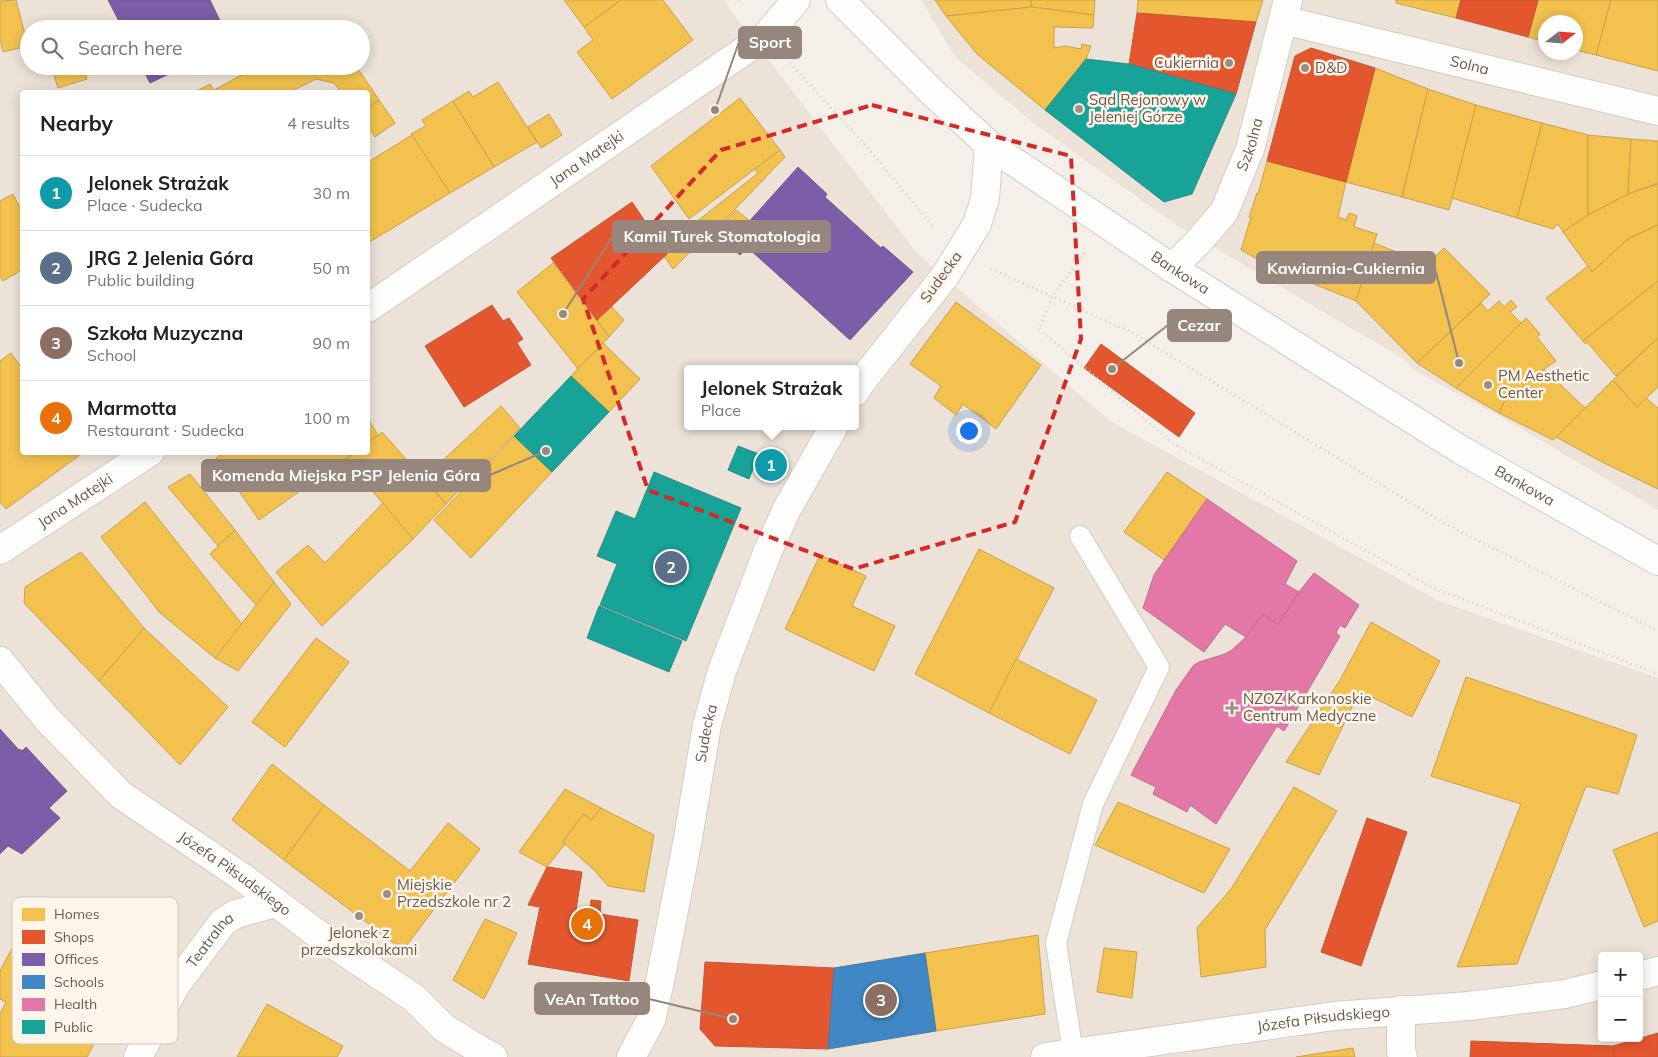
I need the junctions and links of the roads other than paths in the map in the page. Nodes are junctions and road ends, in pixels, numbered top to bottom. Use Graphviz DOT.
graph roads {
  1 [pos="796,0"];
  2 [pos="840,0"];
  3 [pos="1286,10"];
  4 [pos="1658,112"];
  5 [pos="989,145"];
  6 [pos="1172,268"];
  7 [pos="370,307"];
  8 [pos="859,386"];
  9 [pos="832,430"];
  10 [pos="145,455"];
  11 [pos="1080,536"];
  12 [pos="0,550"];
  13 [pos="1658,561"];
  14 [pos="0,661"];
  15 [pos="275,903"];
  16 [pos="1658,971"];
  17 [pos="1643,975"];
  18 [pos="178,982"];
  19 [pos="1598,986"];
  20 [pos="1401,1010"];
  21 [pos="145,1044"];
  22 [pos="1073,1053"];
  23 [pos="138,1057"];
  24 [pos="493,1057"];
  25 [pos="631,1057"];
  26 [pos="1045,1057"];
  27 [pos="1403,1057"];
  1 -- 7 [label="street, Jana Matejki"];
  2 -- 5 [label="street, Bankowa"];
  3 -- 4 [label="street, Solna"];
  3 -- 6 [label="street, Szkolna"];
  5 -- 6 [label="street, Bankowa"];
  5 -- 8 [label="street, Sudecka"];
  6 -- 13 [label="street, Bankowa"];
  9 -- 25 [label="street, Sudecka"];
  10 -- 12 [label="street, Jana Matejki"];
  11 -- 22 [label="lane"];
  14 -- 15 [label="street, Józefa Piłsudskiego"];
  15 -- 18 [label="street, Teatralna"];
  15 -- 24 [label="street, Józefa Piłsudskiego"];
  16 -- 17 [label="street"];
  19 -- 20 [label="street, Józefa Piłsudskiego"];
  20 -- 22 [label="street, Józefa Piłsudskiego"];
  20 -- 27 [label="street"];
  21 -- 23 [label="street, Teatralna"];
  22 -- 26 [label="street, Józefa Piłsudskiego"];
}
